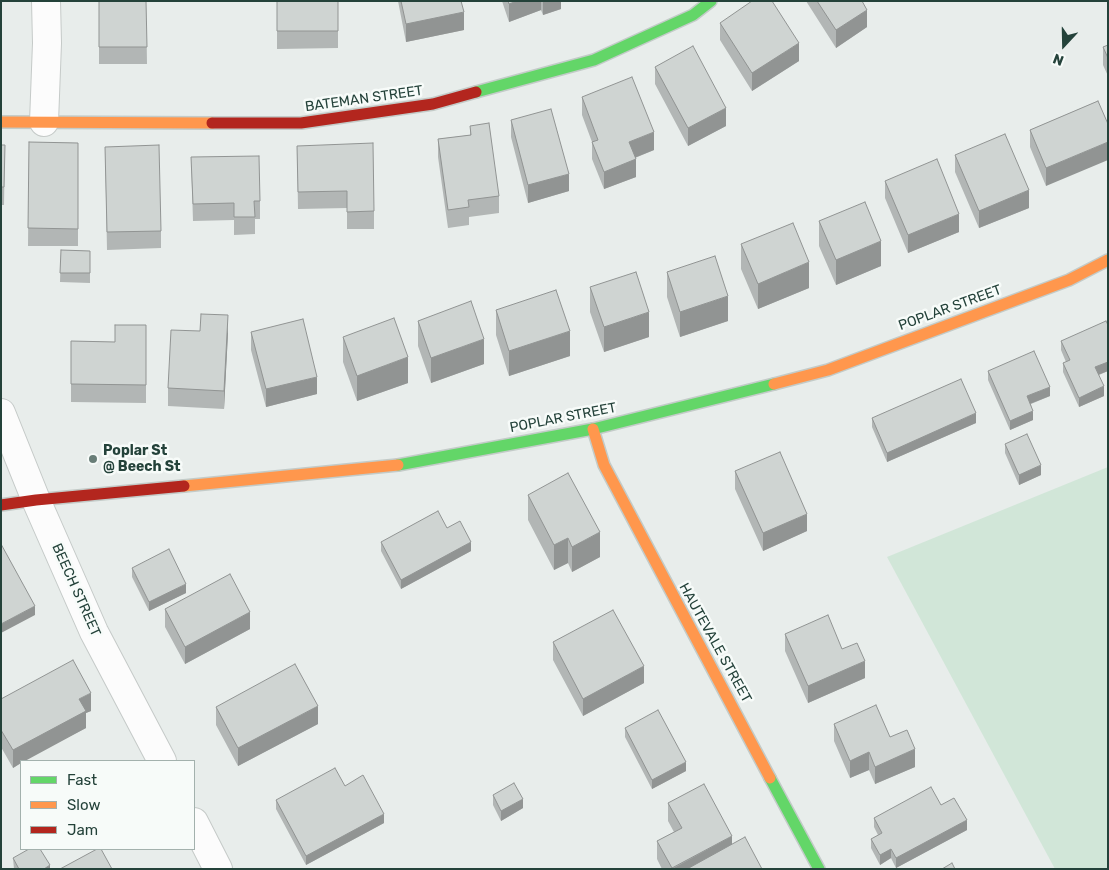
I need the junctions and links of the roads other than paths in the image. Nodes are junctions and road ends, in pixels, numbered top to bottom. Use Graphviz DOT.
graph roads {
  1 [pos="46,1"];
  2 [pos="711,1"];
  3 [pos="1,122"];
  4 [pos="44,122"];
  5 [pos="1108,260"];
  6 [pos="1,413"];
  7 [pos="593,429"];
  8 [pos="36,500"];
  9 [pos="1,505"];
  10 [pos="161,760"];
  11 [pos="195,824"];
  12 [pos="218,869"];
  13 [pos="819,869"];
  1 -- 4 [label="street"];
  2 -- 4 [label="street, BATEMAN STREET"];
  3 -- 4 [label="street, BATEMAN STREET"];
  5 -- 7 [label="street, POPLAR STREET"];
  6 -- 8 [label="street, BEECH STREET"];
  7 -- 8 [label="street, POPLAR STREET"];
  7 -- 13 [label="street, HAUTEVALE STREET"];
  8 -- 9 [label="street, POPLAR STREET"];
  8 -- 10 [label="street, BEECH STREET"];
  11 -- 12 [label="street"];
}
